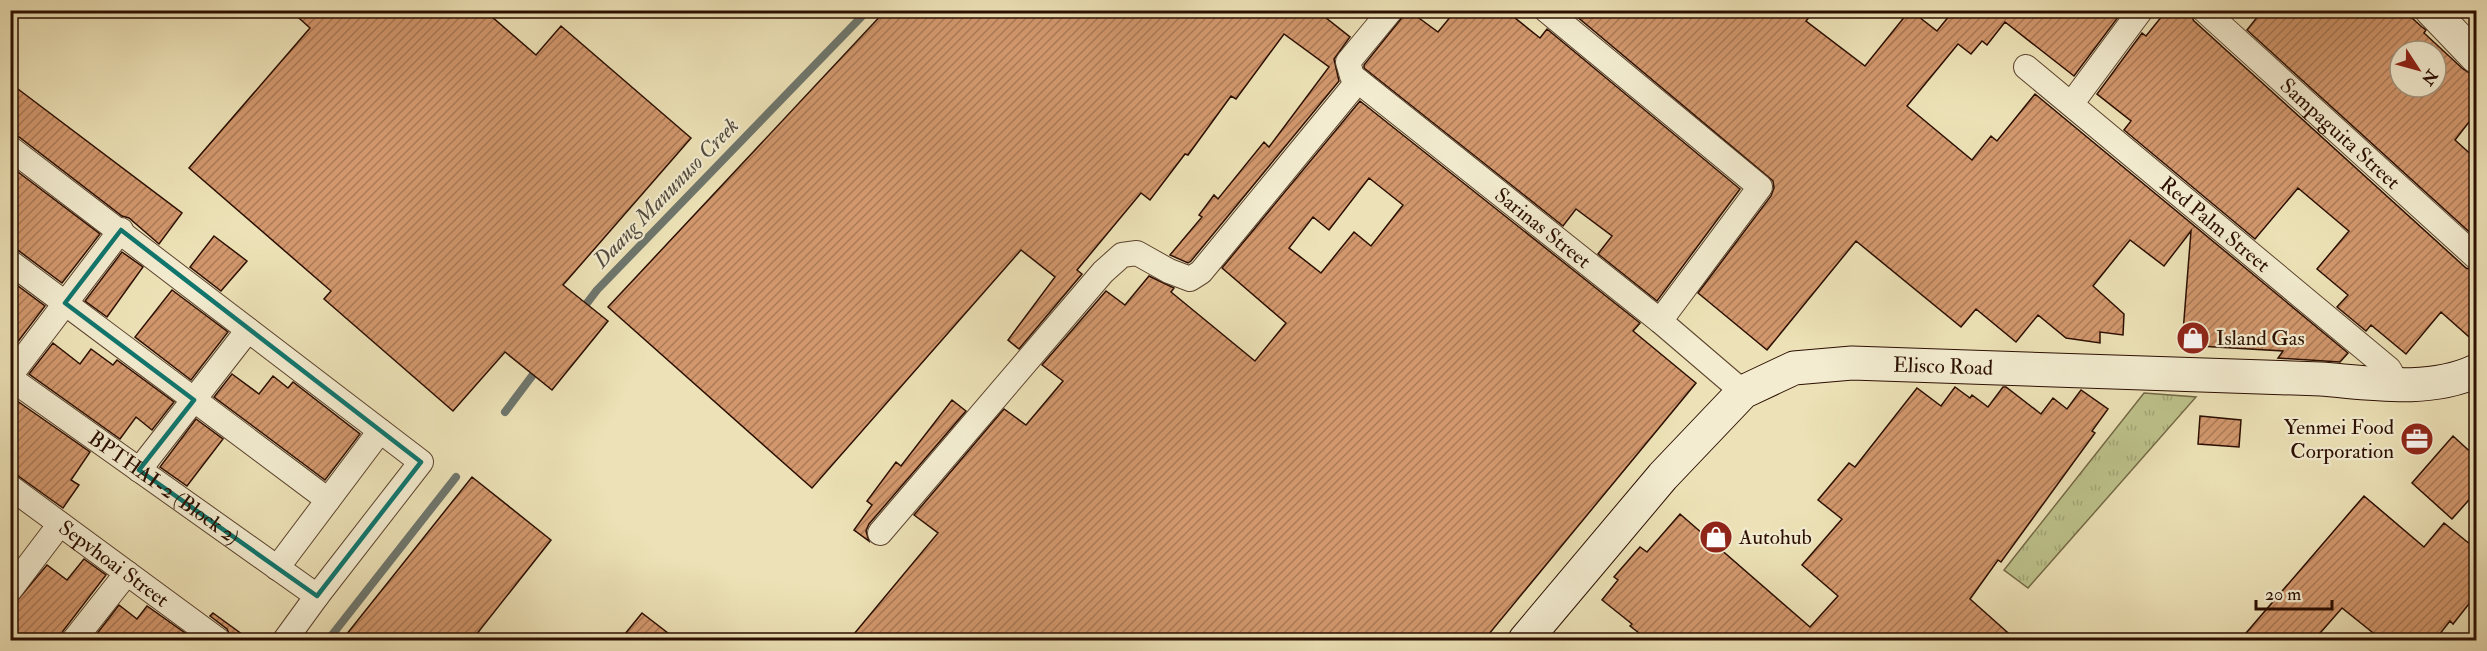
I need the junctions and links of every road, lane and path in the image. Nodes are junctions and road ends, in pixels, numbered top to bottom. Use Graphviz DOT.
graph roads {
  1 [pos="1391,10"];
  2 [pos="1546,10"];
  3 [pos="2140,10"];
  4 [pos="2204,10"];
  5 [pos="2431,10"];
  6 [pos="2476,57"];
  7 [pos="2026,67"];
  8 [pos="1353,71"];
  9 [pos="2072,103"];
  10 [pos="10,147"];
  11 [pos="121,230"];
  12 [pos="2476,257"];
  13 [pos="10,262"];
  14 [pos="65,303"];
  15 [pos="1660,321"];
  16 [pos="248,330"];
  17 [pos="2476,371"];
  18 [pos="10,377"];
  19 [pos="2398,385"];
  20 [pos="1743,392"];
  21 [pos="194,400"];
  22 [pos="380,431"];
  23 [pos="139,470"];
  24 [pos="10,487"];
  25 [pos="328,500"];
  26 [pos="60,524"];
  27 [pos="880,533"];
  28 [pos="277,568"];
  29 [pos="127,573"];
  30 [pos="10,590"];
  31 [pos="316,596"];
  32 [pos="74,640"];
  33 [pos="218,640"];
  34 [pos="285,640"];
  35 [pos="1525,640"];
  1 -- 8 [label="street"];
  2 -- 15 [label="street"];
  3 -- 9 [label="street"];
  4 -- 12 [label="street, Sampaguita Street"];
  5 -- 6 [label="street"];
  7 -- 9 [label="street, Red Palm Street"];
  8 -- 15 [label="street, Sarinas Street"];
  8 -- 27 [label="street"];
  9 -- 19 [label="street, Red Palm Street"];
  10 -- 11 [label="street"];
  11 -- 14 [label="street"];
  11 -- 16 [label="street"];
  13 -- 14 [label="street"];
  14 -- 18 [label="street"];
  14 -- 21 [label="street"];
  15 -- 20 [label="street, Sarinas Street"];
  16 -- 21 [label="street"];
  16 -- 22 [label="street"];
  17 -- 19 [label="main road, Elisco Road"];
  18 -- 23 [label="street, BPTHAI-2 (Block 2)"];
  19 -- 20 [label="main road, Elisco Road"];
  20 -- 35 [label="main road, Elisco Road"];
  21 -- 23 [label="street"];
  21 -- 25 [label="street"];
  22 -- 25 [label="street"];
  22 -- 31 [label="street"];
  23 -- 28 [label="street, BPTHAI-2 (Block 2)"];
  24 -- 26 [label="street, Sepvhoai Street"];
  25 -- 28 [label="street"];
  26 -- 29 [label="street, Sepvhoai Street"];
  26 -- 30 [label="street"];
  28 -- 31 [label="street, BPTHAI-2 (Block 2)"];
  29 -- 32 [label="street"];
  29 -- 33 [label="street, Sepvhoai Street"];
  31 -- 34 [label="street"];
}
